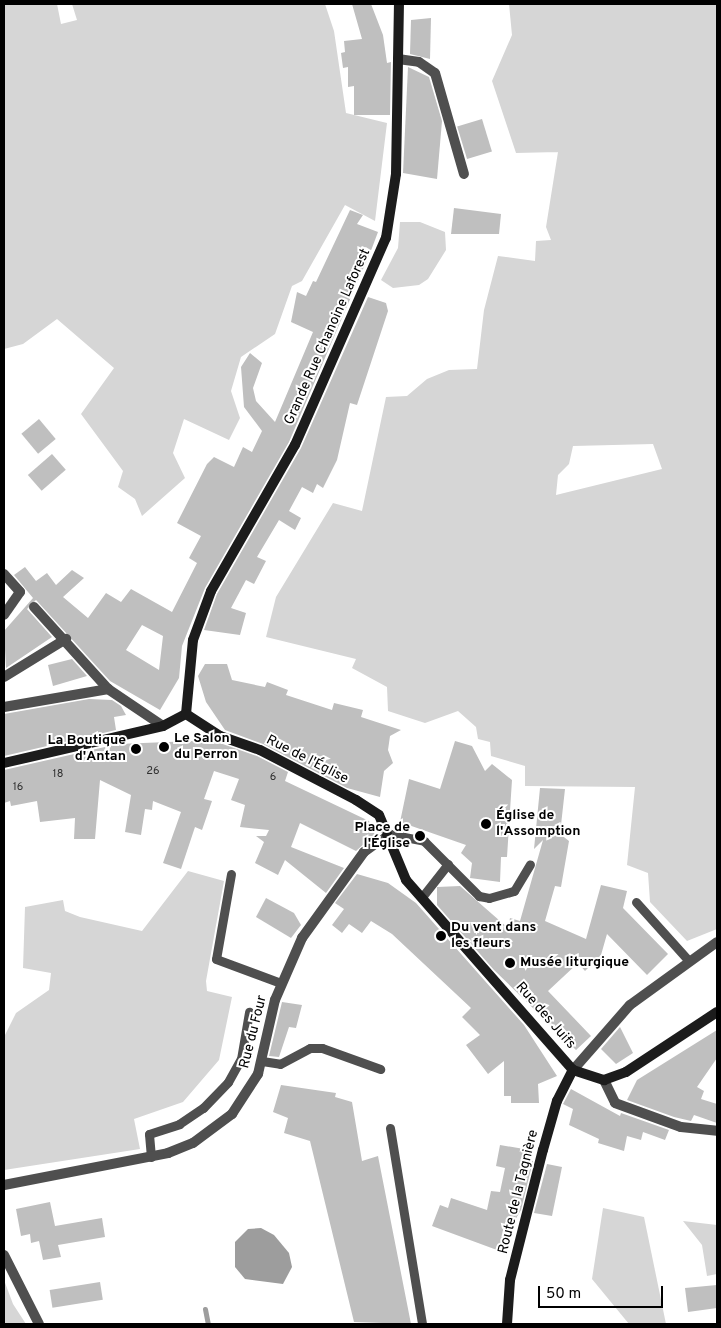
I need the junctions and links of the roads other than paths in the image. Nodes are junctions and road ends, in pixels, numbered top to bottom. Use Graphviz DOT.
graph roads {
  1 [pos="399,4"];
  2 [pos="398,59"];
  3 [pos="464,174"];
  4 [pos="4,574"];
  5 [pos="34,607"];
  6 [pos="4,615"];
  7 [pos="66,639"];
  8 [pos="4,676"];
  9 [pos="108,689"];
  10 [pos="4,707"];
  11 [pos="186,714"];
  12 [pos="163,726"];
  13 [pos="4,763"];
  14 [pos="389,834"];
  15 [pos="448,864"];
  16 [pos="530,864"];
  17 [pos="231,874"];
  18 [pos="422,897"];
  19 [pos="636,902"];
  20 [pos="717,942"];
  21 [pos="689,961"];
  22 [pos="281,983"];
  23 [pos="248,1012"];
  24 [pos="717,1012"];
  25 [pos="262,1062"];
  26 [pos="380,1069"];
  27 [pos="573,1070"];
  28 [pos="604,1080"];
  29 [pos="390,1128"];
  30 [pos="717,1131"];
  31 [pos="151,1157"];
  32 [pos="4,1185"];
  33 [pos="4,1255"];
  34 [pos="39,1324"];
  35 [pos="422,1324"];
  36 [pos="507,1324"];
  1 -- 2 [label="main road, Grande Rue Chanoine Laforest"];
  2 -- 3 [label="street"];
  2 -- 11 [label="main road, Grande Rue Chanoine Laforest"];
  4 -- 6 [label="street"];
  5 -- 7 [label="street"];
  7 -- 8 [label="street"];
  7 -- 9 [label="street"];
  9 -- 10 [label="street"];
  9 -- 12 [label="street"];
  11 -- 12 [label="main road"];
  11 -- 14 [label="main road, Rue de l'Église"];
  12 -- 13 [label="main road"];
  14 -- 15 [label="lane"];
  14 -- 18 [label="main road"];
  14 -- 22 [label="street, Rue du Four"];
  15 -- 16 [label="lane"];
  15 -- 18 [label="lane"];
  17 -- 22 [label="lane"];
  18 -- 27 [label="main road, Rue des Juifs"];
  19 -- 21 [label="lane"];
  20 -- 21 [label="street"];
  21 -- 27 [label="street"];
  22 -- 25 [label="street, Rue du Four"];
  23 -- 31 [label="lane"];
  24 -- 28 [label="main road"];
  25 -- 26 [label="lane"];
  25 -- 31 [label="street, Rue du Four"];
  27 -- 28 [label="main road"];
  27 -- 36 [label="main road, Route de la Tagnière"];
  28 -- 30 [label="street"];
  29 -- 35 [label="lane"];
  31 -- 32 [label="street, Rue du Four"];
  33 -- 34 [label="street"];
}
